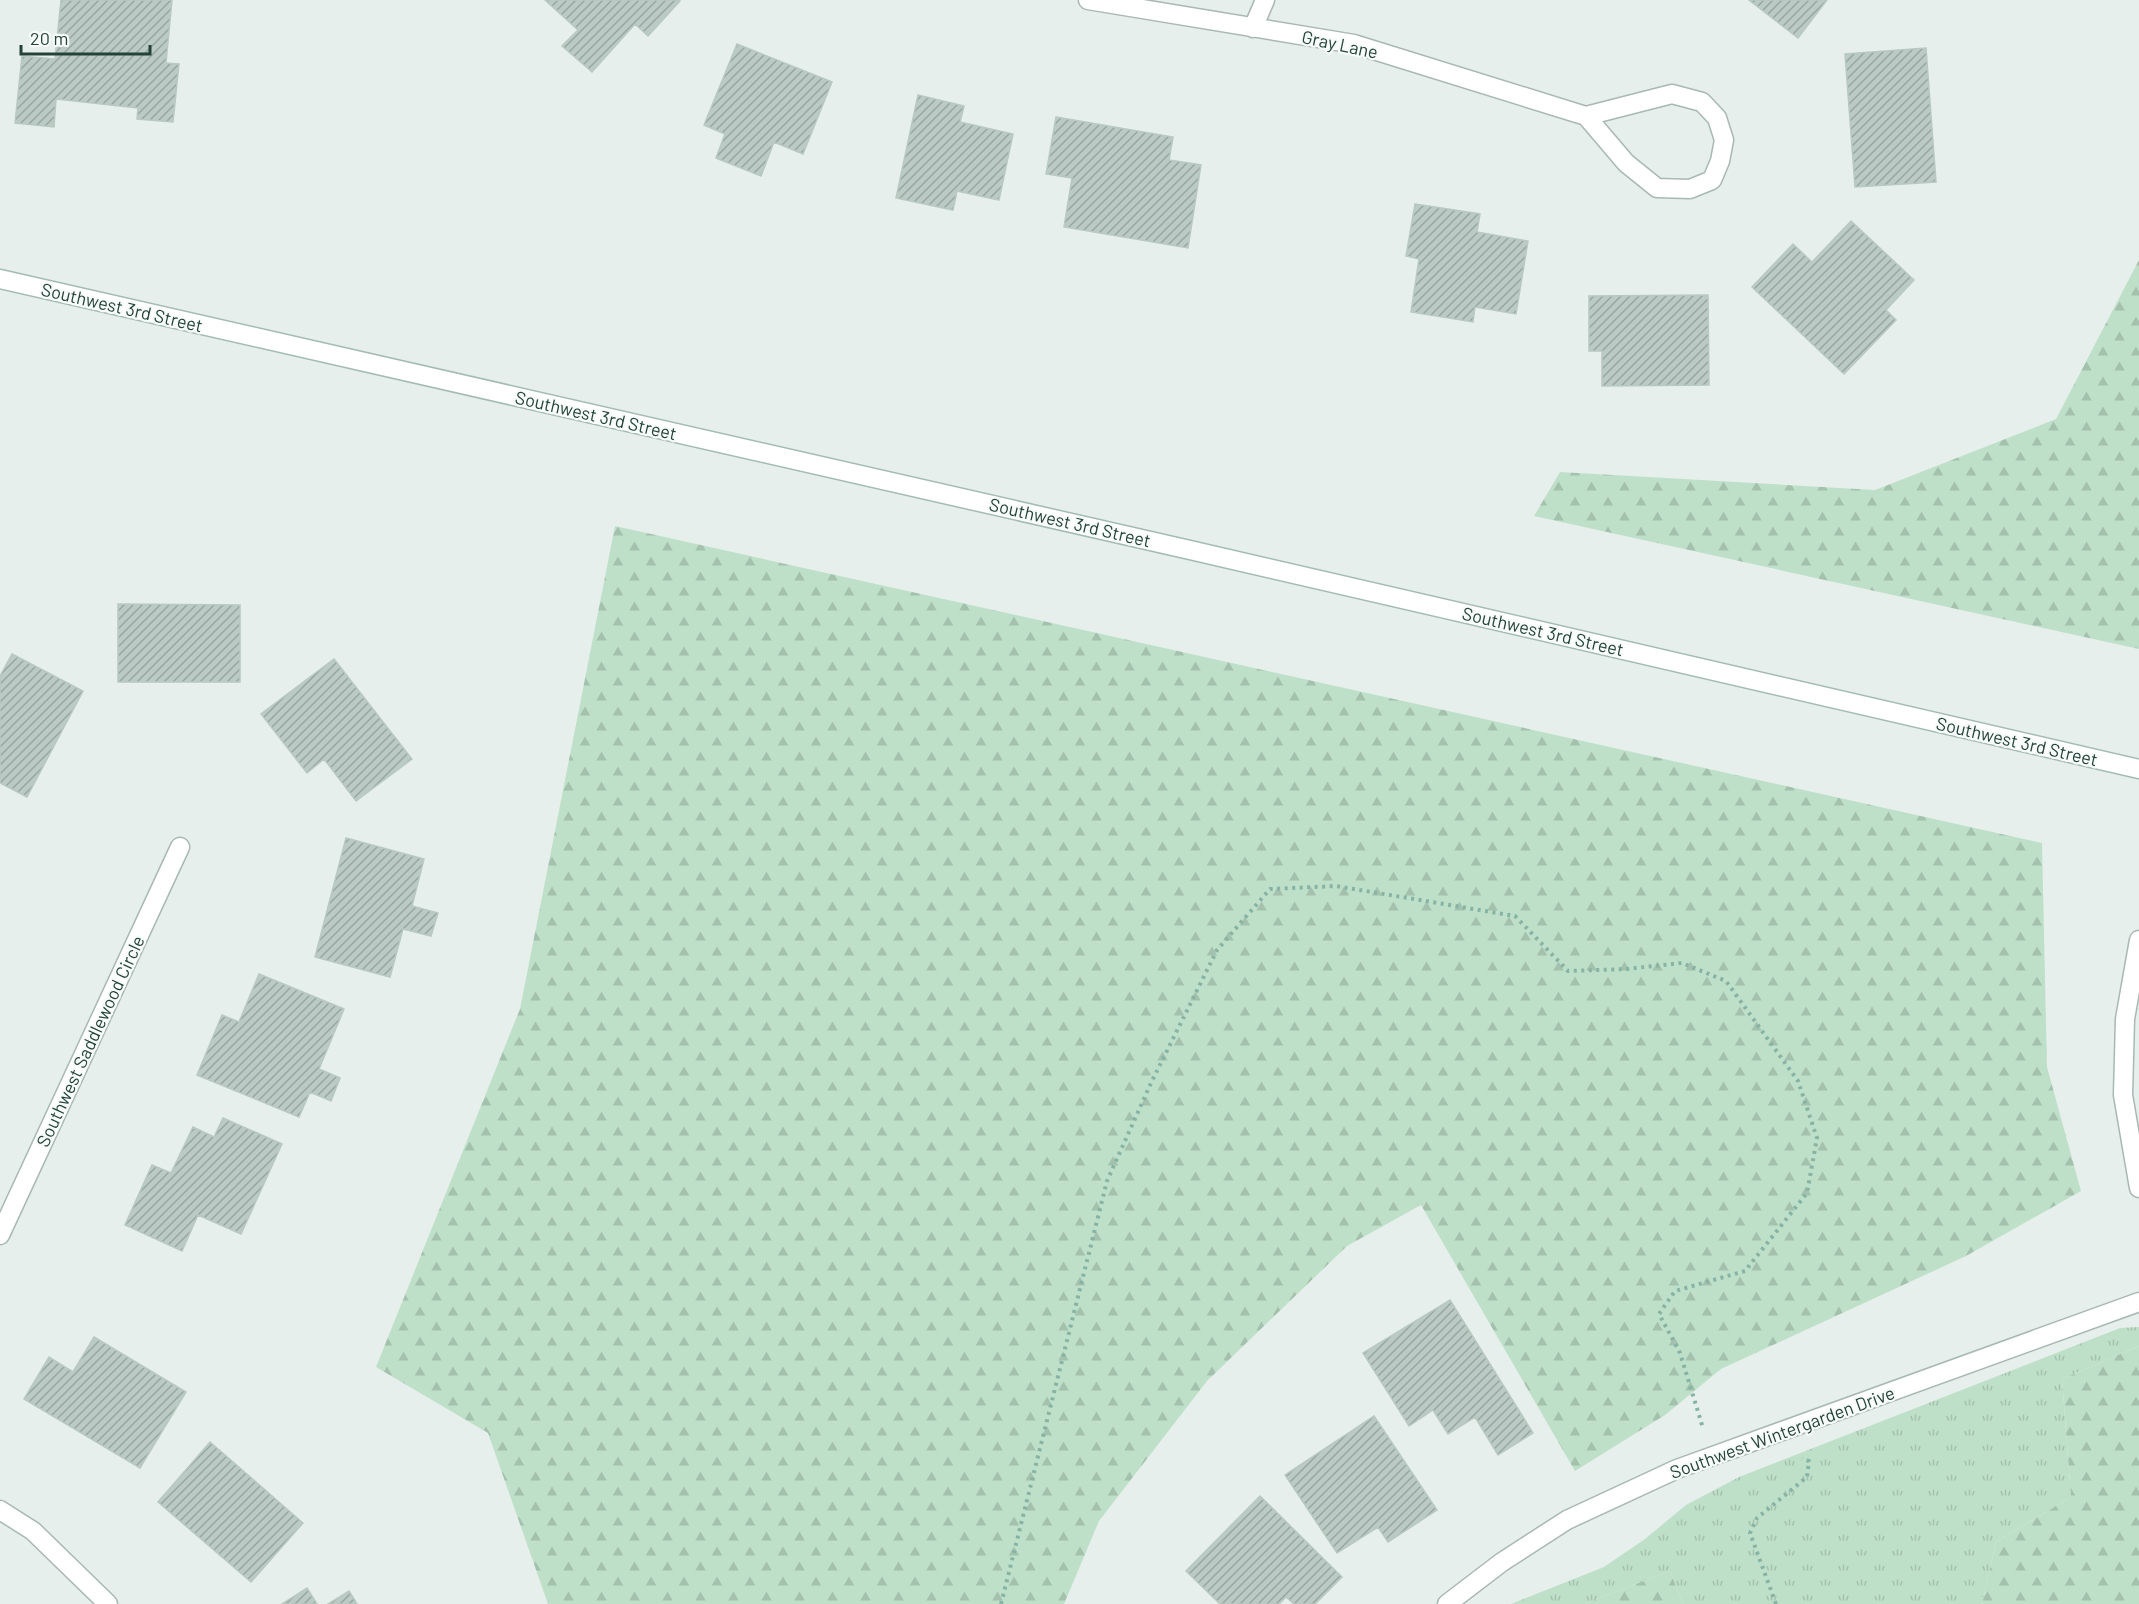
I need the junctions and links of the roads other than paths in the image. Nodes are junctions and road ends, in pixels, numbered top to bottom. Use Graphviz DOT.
graph roads {
  1 [pos="1088,0"];
  2 [pos="1265,0"];
  3 [pos="1253,28"];
  4 [pos="1586,116"];
  5 [pos="0,279"];
  6 [pos="2139,769"];
  7 [pos="180,847"];
  8 [pos="2139,940"];
  9 [pos="2139,1188"];
  10 [pos="0,1235"];
  11 [pos="2139,1302"];
  12 [pos="0,1510"];
  13 [pos="108,1604"];
  14 [pos="1447,1604"];
  1 -- 3 [label="street, Gray Lane"];
  2 -- 3 [label="street"];
  3 -- 4 [label="street, Gray Lane"];
  4 -- 4 [label="street"];
  5 -- 6 [label="street, Southwest 3rd Street"];
  7 -- 10 [label="street, Southwest Saddlewood Circle"];
  8 -- 9 [label="street"];
  11 -- 14 [label="street, Southwest Wintergarden Drive"];
  12 -- 13 [label="street"];
}
